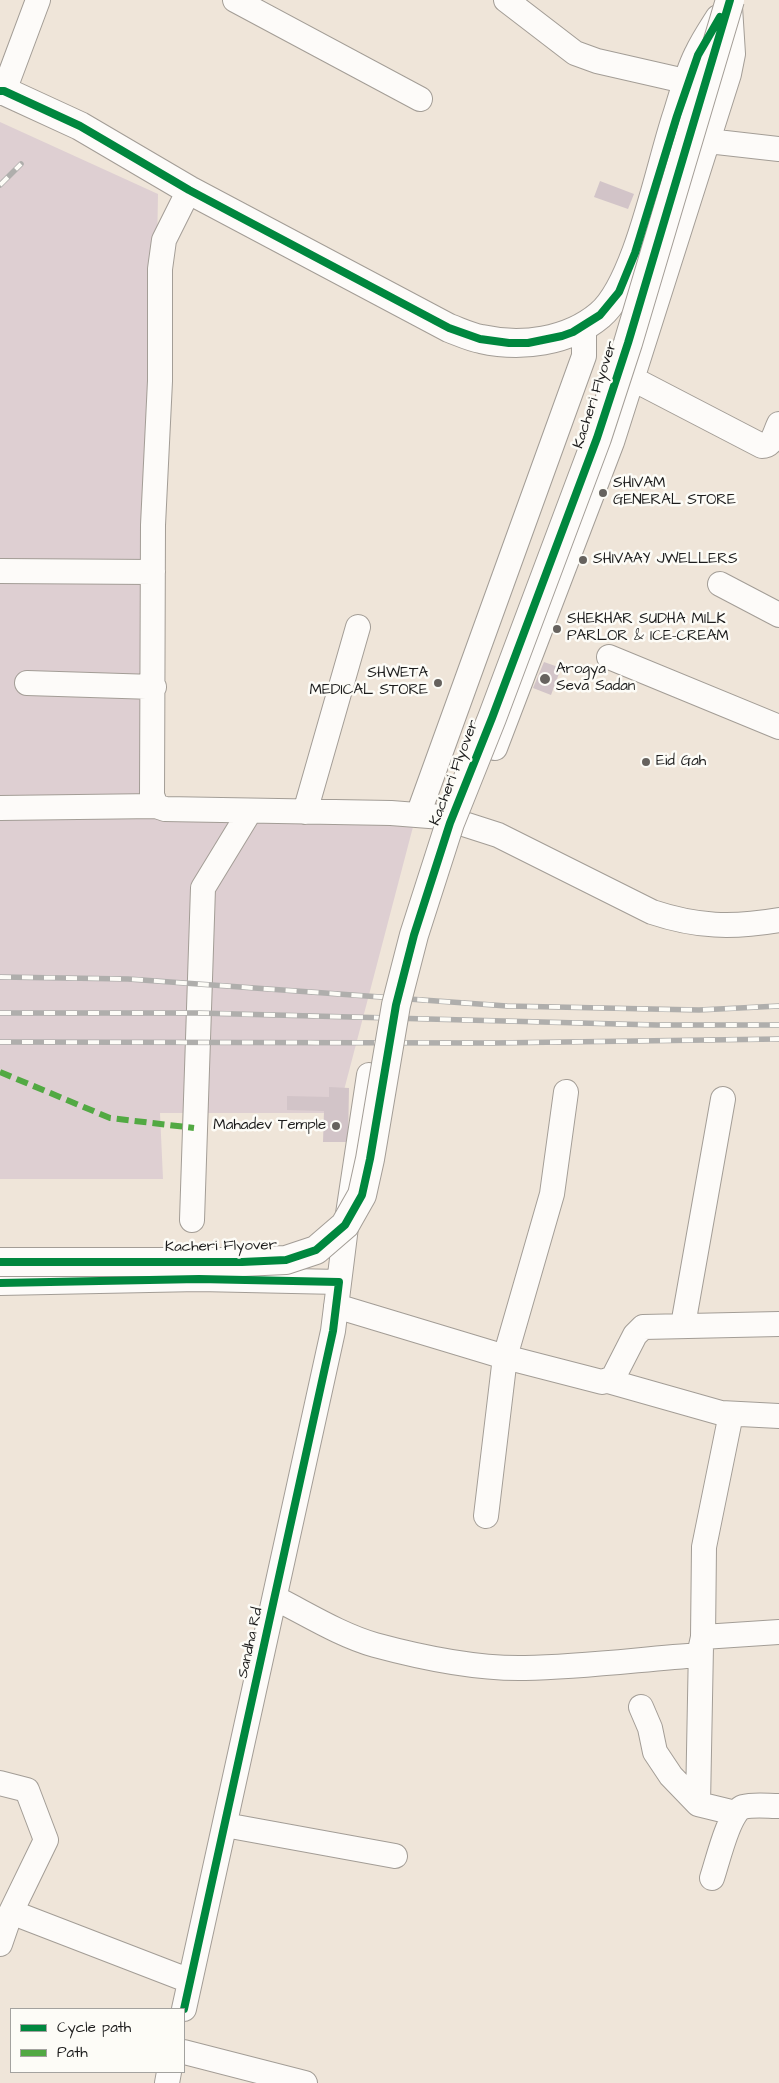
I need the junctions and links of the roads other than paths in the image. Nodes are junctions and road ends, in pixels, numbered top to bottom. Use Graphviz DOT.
graph roads {
  1 [pos="235,0"];
  2 [pos="506,0"];
  3 [pos="730,0"];
  4 [pos="35,10"];
  5 [pos="689,82"];
  6 [pos="2,91"];
  7 [pos="420,99"];
  8 [pos="708,141"];
  9 [pos="779,149"];
  10 [pos="189,190"];
  11 [pos="584,326"];
  12 [pos="633,379"];
  13 [pos="779,424"];
  14 [pos="0,571"];
  15 [pos="153,572"];
  16 [pos="720,584"];
  17 [pos="779,615"];
  18 [pos="358,627"];
  19 [pos="609,657"];
  20 [pos="28,683"];
  21 [pos="154,687"];
  22 [pos="779,727"];
  23 [pos="156,806"];
  24 [pos="0,808"];
  25 [pos="250,810"];
  26 [pos="305,812"];
  27 [pos="418,814"];
  28 [pos="464,824"];
  29 [pos="779,920"];
  30 [pos="369,1075"];
  31 [pos="566,1092"];
  32 [pos="723,1099"];
  33 [pos="192,1220"];
  34 [pos="0,1262"];
  35 [pos="339,1282"];
  36 [pos="0,1283"];
  37 [pos="336,1306"];
  38 [pos="779,1324"];
  39 [pos="684,1325"];
  40 [pos="505,1357"];
  41 [pos="608,1381"];
  42 [pos="732,1414"];
  43 [pos="779,1416"];
  44 [pos="486,1516"];
  45 [pos="275,1598"];
  46 [pos="779,1632"];
  47 [pos="702,1646"];
  48 [pos="641,1707"];
  49 [pos="0,1783"];
  50 [pos="698,1804"];
  51 [pos="779,1806"];
  52 [pos="735,1814"];
  53 [pos="225,1825"];
  54 [pos="395,1856"];
  55 [pos="712,1878"];
  56 [pos="11,1912"];
  57 [pos="0,1944"];
  58 [pos="190,1981"];
  59 [pos="184,2008"];
  60 [pos="185,2052"];
  61 [pos="305,2083"];
  1 -- 7 [label="street"];
  2 -- 5 [label="street"];
  3 -- 5 [label="main road"];
  3 -- 8 [label="street"];
  3 -- 34 [label="main road, Kacheri Flyover, bridge"];
  4 -- 6 [label="street"];
  5 -- 11 [label="main road"];
  6 -- 10 [label="main road"];
  8 -- 9 [label="street"];
  8 -- 12 [label="street"];
  10 -- 11 [label="main road"];
  10 -- 15 [label="street"];
  11 -- 27 [label="street"];
  12 -- 13 [label="street"];
  12 -- 28 [label="street"];
  14 -- 15 [label="street"];
  15 -- 21 [label="street"];
  16 -- 17 [label="street"];
  18 -- 26 [label="street"];
  19 -- 22 [label="street"];
  20 -- 21 [label="street"];
  21 -- 23 [label="street"];
  23 -- 24 [label="street"];
  23 -- 25 [label="street"];
  25 -- 26 [label="street"];
  25 -- 33 [label="street"];
  26 -- 27 [label="street"];
  27 -- 28 [label="street"];
  28 -- 29 [label="street"];
  30 -- 35 [label="street, Sandha Rd"];
  31 -- 40 [label="street"];
  32 -- 39 [label="street"];
  35 -- 36 [label="street"];
  35 -- 37 [label="street, Sandha Rd"];
  37 -- 40 [label="street"];
  37 -- 45 [label="street, Sandha Rd"];
  38 -- 39 [label="street"];
  39 -- 41 [label="street"];
  40 -- 41 [label="street"];
  40 -- 44 [label="street"];
  41 -- 42 [label="street"];
  42 -- 43 [label="street"];
  42 -- 47 [label="street"];
  45 -- 47 [label="street"];
  45 -- 53 [label="street, Sandha Rd"];
  46 -- 47 [label="street"];
  47 -- 50 [label="street"];
  48 -- 50 [label="street"];
  49 -- 56 [label="street"];
  50 -- 52 [label="street"];
  51 -- 52 [label="street"];
  52 -- 55 [label="street"];
  53 -- 54 [label="street"];
  53 -- 58 [label="street, Sandha Rd"];
  56 -- 57 [label="street"];
  56 -- 58 [label="street"];
  58 -- 59 [label="street, Sandha Rd"];
  60 -- 61 [label="street"];
}
